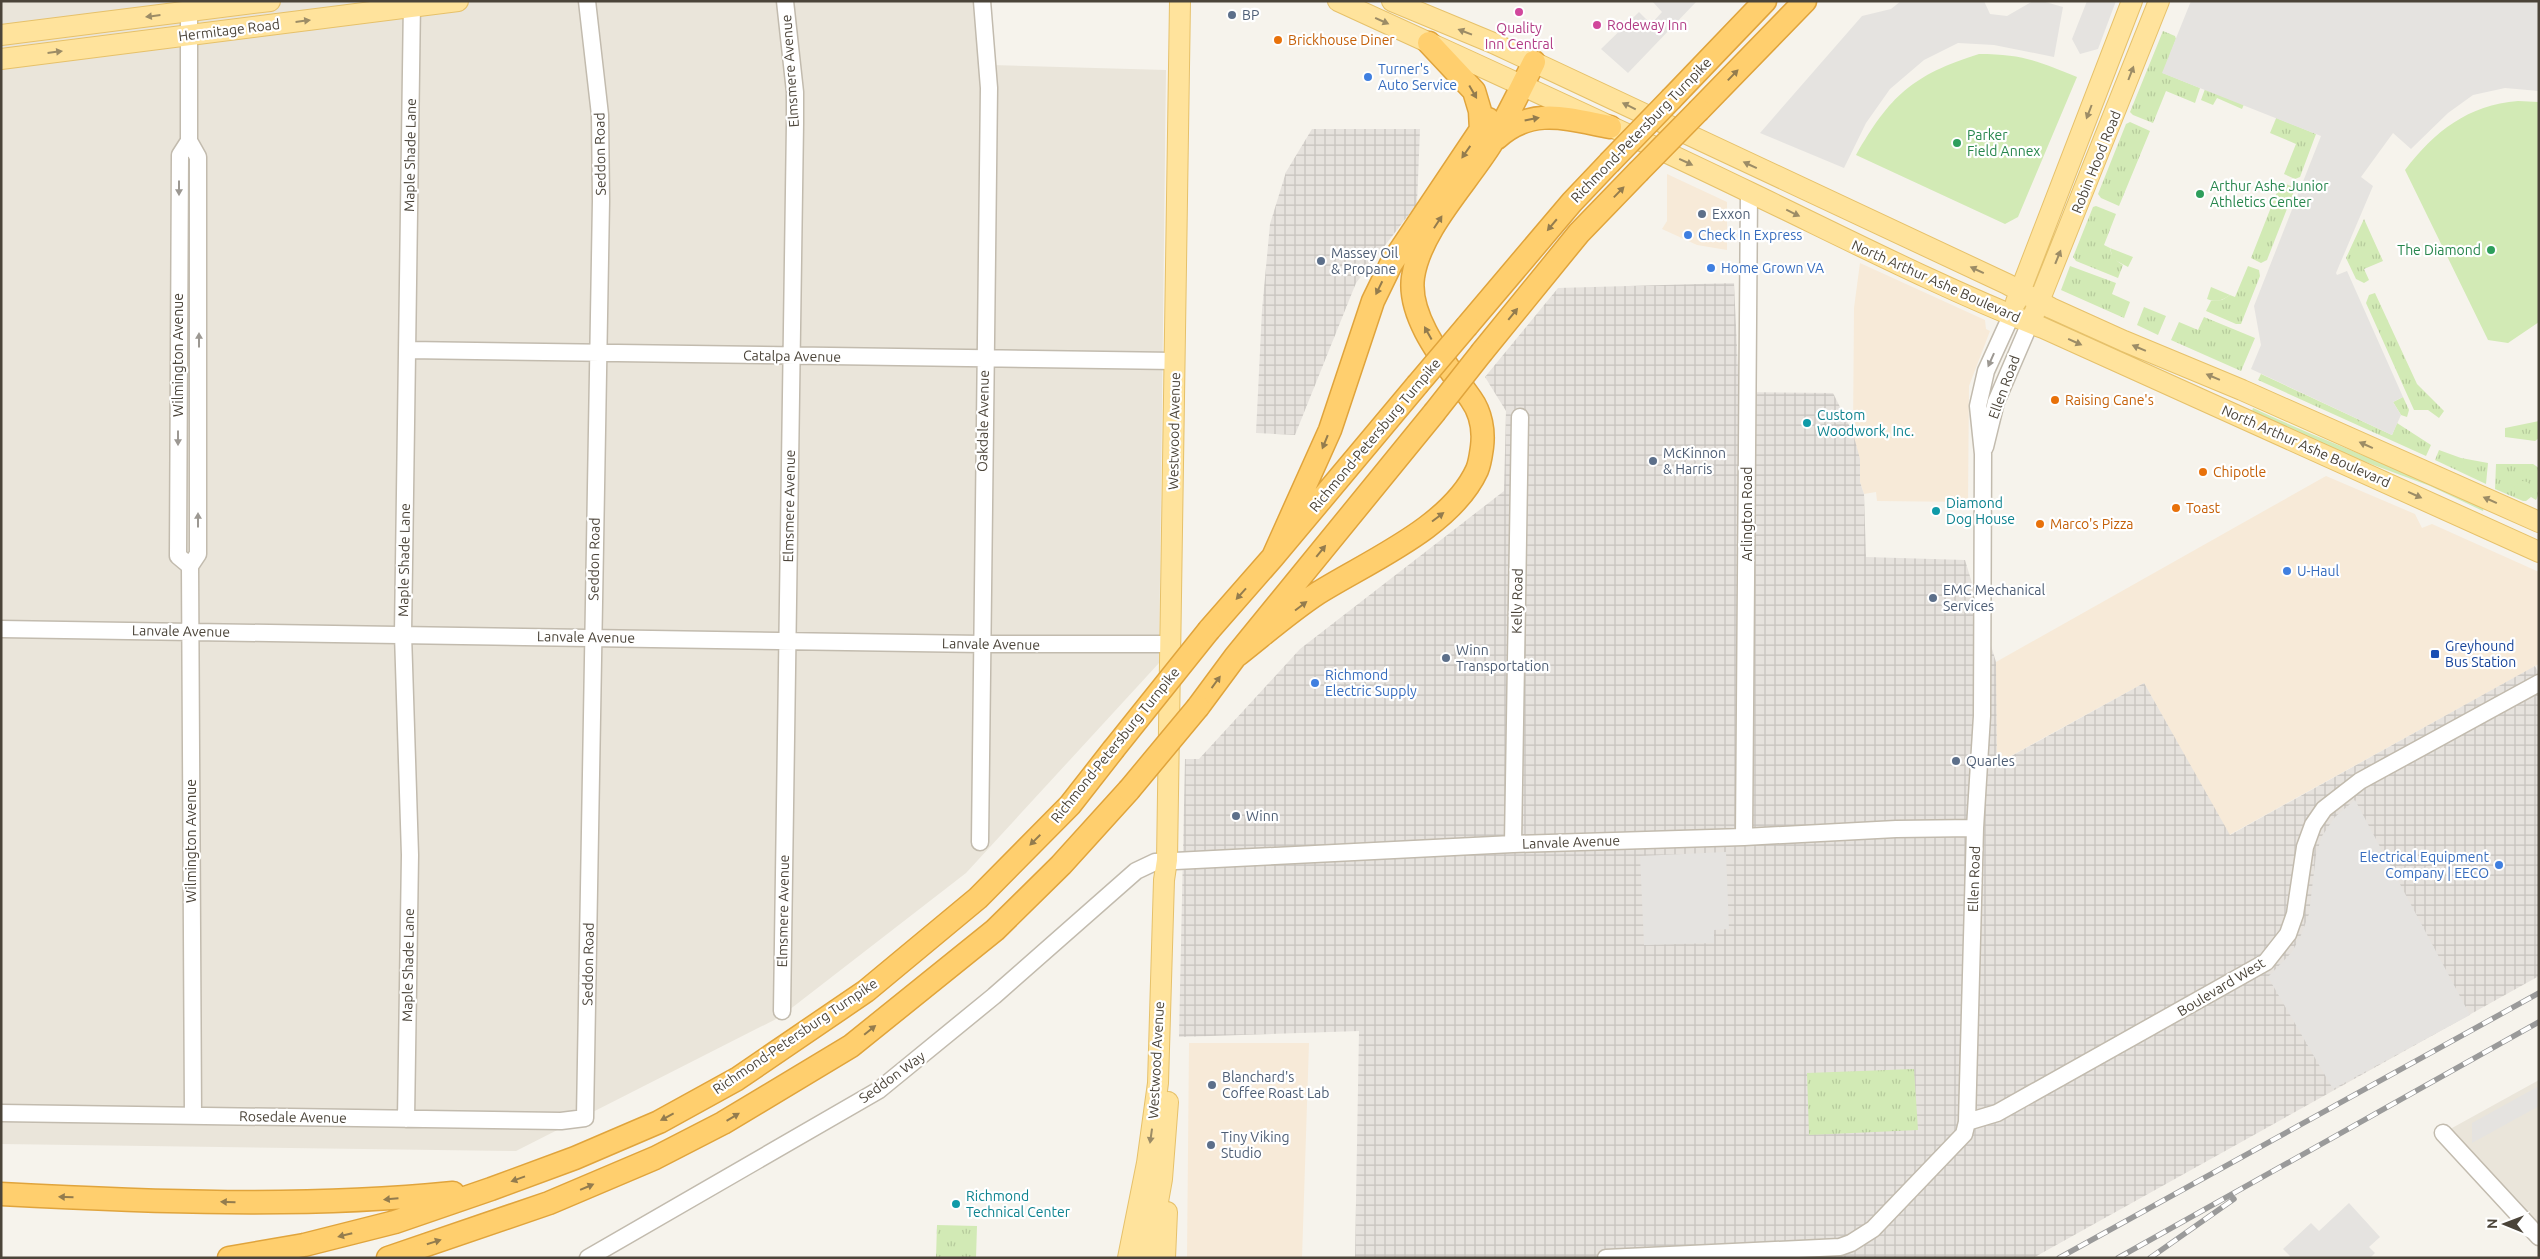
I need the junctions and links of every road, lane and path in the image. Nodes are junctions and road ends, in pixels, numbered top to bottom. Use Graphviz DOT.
graph roads {
  1 [pos="270,1"];
  2 [pos="274,1"];
  3 [pos="458,1"];
  4 [pos="587,1"];
  5 [pos="785,1"];
  6 [pos="982,1"];
  7 [pos="1180,1"];
  8 [pos="1338,1"];
  9 [pos="1392,1"];
  10 [pos="1765,1"];
  11 [pos="1805,1"];
  12 [pos="2132,1"];
  13 [pos="2160,1"];
  14 [pos="249,3"];
  15 [pos="412,4"];
  16 [pos="189,12"];
  17 [pos="275,24"];
  18 [pos="250,27"];
  19 [pos="1,35"];
  20 [pos="190,35"];
  21 [pos="1429,43"];
  22 [pos="1,59"];
  23 [pos="1530,60"];
  24 [pos="2103,76"];
  25 [pos="1517,84"];
  26 [pos="1610,127"];
  27 [pos="1486,137"];
  28 [pos="188,141"];
  29 [pos="2098,157"];
  30 [pos="1749,192"];
  31 [pos="1883,226"];
  32 [pos="2021,292"];
  33 [pos="2039,302"];
  34 [pos="2011,316"];
  35 [pos="2030,322"];
  36 [pos="408,350"];
  37 [pos="598,353"];
  38 [pos="791,356"];
  39 [pos="984,359"];
  40 [pos="1175,361"];
  41 [pos="199,364"];
  42 [pos="178,365"];
  43 [pos="1520,417"];
  44 [pos="1983,454"];
  45 [pos="2539,522"];
  46 [pos="2539,552"];
  47 [pos="1274,558"];
  48 [pos="190,566"];
  49 [pos="1,629"];
  50 [pos="190,631"];
  51 [pos="403,634"];
  52 [pos="593,637"];
  53 [pos="788,640"];
  54 [pos="981,644"];
  55 [pos="1170,644"];
  56 [pos="1235,657"];
  57 [pos="2539,683"];
  58 [pos="1975,828"];
  59 [pos="1744,837"];
  60 [pos="980,842"];
  61 [pos="1513,844"];
  62 [pos="1167,860"];
  63 [pos="782,1011"];
  64 [pos="1,1114"];
  65 [pos="193,1116"];
  66 [pos="585,1118"];
  67 [pos="406,1119"];
  68 [pos="1967,1122"];
  69 [pos="2443,1133"];
  70 [pos="1166,1146"];
  71 [pos="491,1189"];
  72 [pos="1,1194"];
  73 [pos="2539,1237"];
  74 [pos="229,1258"];
  75 [pos="388,1258"];
  76 [pos="588,1258"];
  77 [pos="1128,1258"];
  78 [pos="1148,1258"];
  79 [pos="1165,1258"];
  80 [pos="1606,1258"];
  1 -- 14 [label="main road, Hermitage Road"];
  2 -- 17 [label="street"];
  3 -- 15 [label="main road, Hermitage Road"];
  4 -- 37 [label="street, Seddon Road"];
  5 -- 38 [label="street, Elmsmere Avenue"];
  6 -- 39 [label="street, Oakdale Avenue"];
  7 -- 40 [label="main road, Westwood Avenue"];
  8 -- 21 [label="main road, North Arthur Ashe Boulevard, one-way"];
  23 -- 9 [label="main road, North Arthur Ashe Boulevard, one-way"];
  10 -- 47 [label="highway, Richmond-Petersburg Turnpike, one-way, bridge"];
  56 -- 11 [label="highway, Richmond-Petersburg Turnpike, one-way, bridge"];
  12 -- 24 [label="main road, Robin Hood Road"];
  29 -- 13 [label="main road, Robin Hood Road, one-way"];
  14 -- 16 [label="main road, Hermitage Road"];
  14 -- 18 [label="street"];
  17 -- 15 [label="main road, Hermitage Road, one-way"];
  15 -- 36 [label="street, Maple Shade Lane"];
  16 -- 19 [label="main road, Hermitage Road, one-way"];
  16 -- 20 [label="street, Wilmington Avenue"];
  17 -- 18 [label="main road, Hermitage Road"];
  18 -- 20 [label="main road, Hermitage Road"];
  22 -- 20 [label="main road, Hermitage Road, one-way"];
  20 -- 28 [label="street, Wilmington Avenue"];
  21 -- 25 [label="main road, North Arthur Ashe Boulevard"];
  21 -- 27 [label="highway, one-way"];
  23 -- 25 [label="highway"];
  31 -- 23 [label="main road, North Arthur Ashe Boulevard, one-way"];
  24 -- 29 [label="main road"];
  24 -- 32 [label="main road, Robin Hood Road, one-way"];
  25 -- 26 [label="main road, North Arthur Ashe Boulevard"];
  25 -- 27 [label="highway"];
  27 -- 26 [label="highway, one-way"];
  26 -- 30 [label="main road, North Arthur Ashe Boulevard, one-way"];
  27 -- 47 [label="highway, one-way"];
  56 -- 27 [label="highway, one-way"];
  41 -- 28 [label="street, Wilmington Avenue, one-way"];
  28 -- 42 [label="street, Wilmington Avenue, one-way"];
  33 -- 29 [label="main road, Robin Hood Road, one-way"];
  30 -- 31 [label="main road"];
  30 -- 34 [label="main road, North Arthur Ashe Boulevard, one-way"];
  30 -- 59 [label="street, Arlington Road"];
  32 -- 31 [label="main road, North Arthur Ashe Boulevard, one-way"];
  32 -- 33 [label="main road, North Arthur Ashe Boulevard"];
  32 -- 34 [label="main road, Robin Hood Road"];
  33 -- 35 [label="main road, Robin Hood Road"];
  45 -- 33 [label="main road, North Arthur Ashe Boulevard, one-way"];
  34 -- 35 [label="main road, North Arthur Ashe Boulevard"];
  34 -- 44 [label="street, Ellen Road, one-way"];
  35 -- 44 [label="street, Ellen Road"];
  35 -- 46 [label="main road, North Arthur Ashe Boulevard, one-way"];
  36 -- 37 [label="street, Catalpa Avenue"];
  36 -- 51 [label="street, Maple Shade Lane"];
  37 -- 38 [label="street, Catalpa Avenue"];
  37 -- 52 [label="street, Seddon Road"];
  38 -- 39 [label="street, Catalpa Avenue"];
  38 -- 53 [label="street, Elmsmere Avenue"];
  39 -- 40 [label="street, Catalpa Avenue"];
  39 -- 54 [label="street, Oakdale Avenue"];
  40 -- 55 [label="main road, Westwood Avenue"];
  41 -- 42 [label="street"];
  48 -- 41 [label="street, Wilmington Avenue, one-way"];
  42 -- 48 [label="street, Wilmington Avenue, one-way"];
  43 -- 61 [label="street, Kelly Road"];
  44 -- 58 [label="street, Ellen Road"];
  47 -- 71 [label="highway, Richmond-Petersburg Turnpike, one-way, bridge"];
  48 -- 50 [label="street, Wilmington Avenue"];
  49 -- 50 [label="street, Lanvale Avenue"];
  50 -- 51 [label="street, Lanvale Avenue"];
  50 -- 65 [label="street, Wilmington Avenue"];
  51 -- 52 [label="street, Lanvale Avenue"];
  51 -- 67 [label="street, Maple Shade Lane"];
  52 -- 53 [label="street, Lanvale Avenue"];
  52 -- 66 [label="street, Seddon Road"];
  53 -- 54 [label="street, Lanvale Avenue"];
  53 -- 63 [label="street, Elmsmere Avenue"];
  54 -- 55 [label="street, Lanvale Avenue"];
  54 -- 60 [label="street, Oakdale Avenue"];
  55 -- 62 [label="main road, Westwood Avenue"];
  75 -- 56 [label="highway, Richmond-Petersburg Turnpike, one-way, bridge"];
  57 -- 68 [label="street, Boulevard West"];
  58 -- 59 [label="street, Lanvale Avenue"];
  58 -- 68 [label="street, Ellen Road"];
  59 -- 61 [label="street, Lanvale Avenue"];
  61 -- 62 [label="street, Lanvale Avenue"];
  62 -- 70 [label="main road, Westwood Avenue"];
  62 -- 76 [label="street, Seddon Way"];
  62 -- 77 [label="main road, Westwood Avenue, one-way"];
  64 -- 65 [label="street, Rosedale Avenue"];
  65 -- 67 [label="street, Rosedale Avenue"];
  66 -- 67 [label="street, Rosedale Avenue"];
  68 -- 80 [label="street, Ellen Road"];
  69 -- 73 [label="street"];
  70 -- 78 [label="main road, Westwood Avenue"];
  70 -- 79 [label="main road"];
  71 -- 72 [label="highway, one-way"];
  71 -- 74 [label="highway, Richmond-Petersburg Turnpike, one-way"];
}
